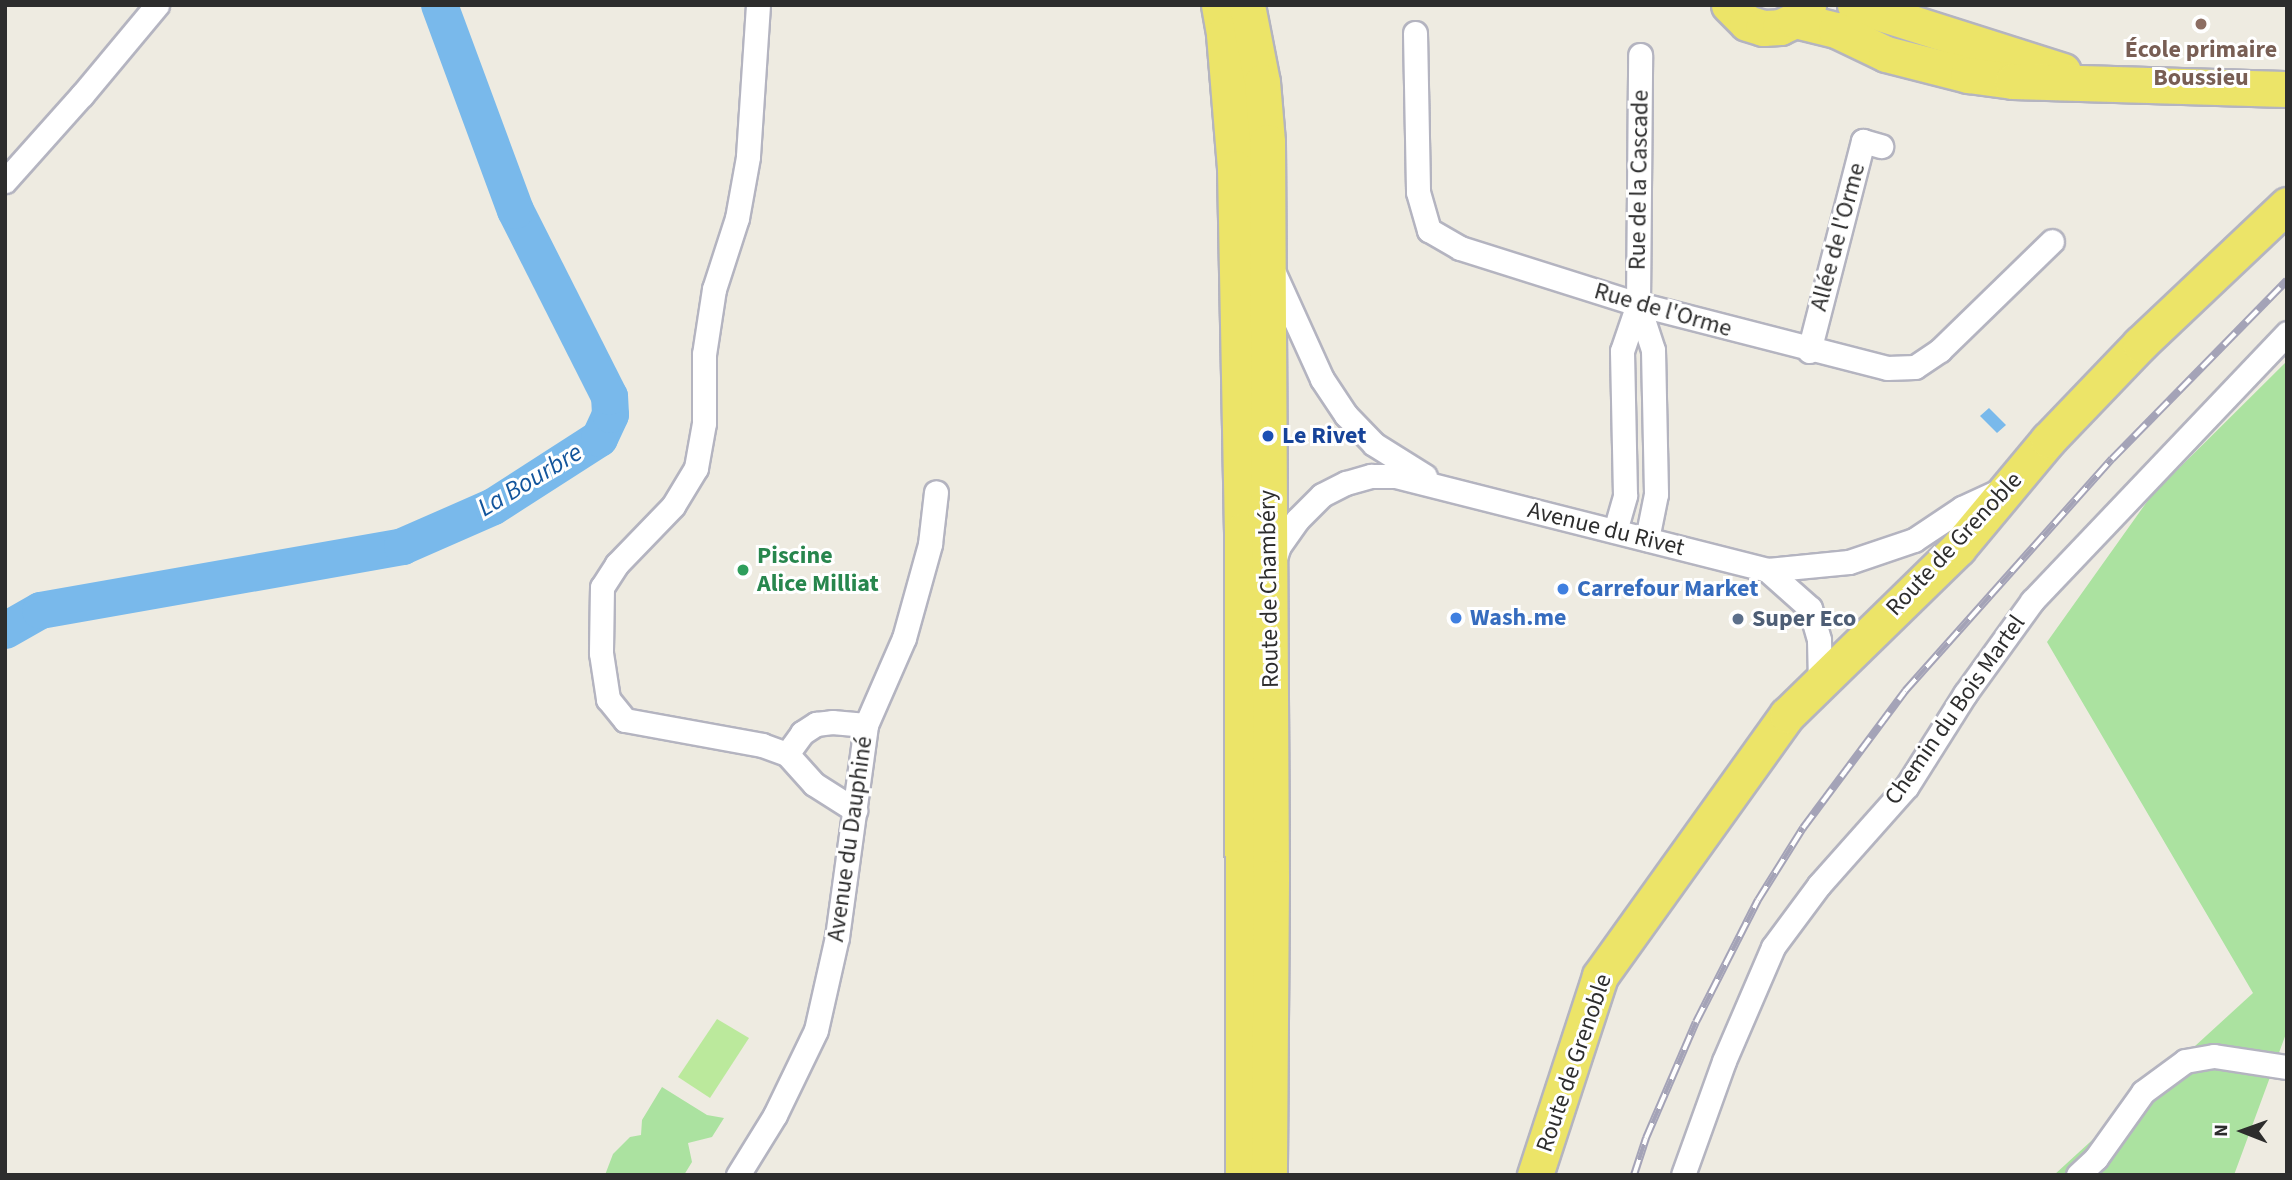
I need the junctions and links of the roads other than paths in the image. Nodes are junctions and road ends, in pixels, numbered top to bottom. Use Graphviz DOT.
graph roads {
  1 [pos="157,5"];
  2 [pos="758,5"];
  3 [pos="1219,5"];
  4 [pos="1247,5"];
  5 [pos="1729,5"];
  6 [pos="1855,5"];
  7 [pos="1801,13"];
  8 [pos="1415,33"];
  9 [pos="1640,55"];
  10 [pos="2287,69"];
  11 [pos="2096,82"];
  12 [pos="2203,85"];
  13 [pos="2287,89"];
  14 [pos="1881,146"];
  15 [pos="5,181"];
  16 [pos="2287,205"];
  17 [pos="2052,241"];
  18 [pos="1266,258"];
  19 [pos="1637,304"];
  20 [pos="2287,333"];
  21 [pos="1809,351"];
  22 [pos="2010,486"];
  23 [pos="1446,488"];
  24 [pos="936,492"];
  25 [pos="1615,531"];
  26 [pos="1647,539"];
  27 [pos="1767,570"];
  28 [pos="1269,574"];
  29 [pos="1820,682"];
  30 [pos="866,725"];
  31 [pos="787,754"];
  32 [pos="855,810"];
  33 [pos="2287,1067"];
  34 [pos="738,1175"];
  35 [pos="1243,1175"];
  36 [pos="1269,1175"];
  37 [pos="1535,1175"];
  38 [pos="1683,1175"];
  39 [pos="2078,1175"];
  1 -- 15 [label="street"];
  2 -- 31 [label="street"];
  3 -- 35 [label="main road, Route de Chambéry"];
  4 -- 18 [label="main road, Route de Chambéry"];
  5 -- 7 [label="main road"];
  6 -- 11 [label="main road"];
  7 -- 11 [label="main road"];
  8 -- 19 [label="street, Rue de l'Orme"];
  9 -- 19 [label="street, Rue de la Cascade"];
  10 -- 12 [label="main road"];
  11 -- 12 [label="main road"];
  12 -- 13 [label="main road"];
  14 -- 21 [label="street, Allée de l'Orme"];
  16 -- 22 [label="main road, Route de Grenoble"];
  17 -- 21 [label="street, Rue de l'Orme"];
  18 -- 23 [label="street, Avenue du Rivet"];
  18 -- 28 [label="main road, Route de Chambéry"];
  19 -- 21 [label="street, Rue de l'Orme"];
  19 -- 25 [label="street, Rue de la Cascade"];
  19 -- 26 [label="street, Rue de la Cascade"];
  20 -- 38 [label="street, Chemin du Bois Martel"];
  22 -- 27 [label="street, Avenue du Rivet"];
  22 -- 29 [label="main road, Route de Grenoble"];
  23 -- 25 [label="street, Avenue du Rivet"];
  23 -- 28 [label="street, Avenue du Rivet"];
  24 -- 30 [label="street, Avenue du Dauphiné"];
  25 -- 26 [label="street, Avenue du Rivet"];
  26 -- 27 [label="street, Avenue du Rivet"];
  27 -- 29 [label="street, Avenue du Rivet"];
  28 -- 36 [label="main road, Route de Chambéry"];
  29 -- 37 [label="main road, Route de Grenoble"];
  30 -- 31 [label="street"];
  30 -- 32 [label="street, Avenue du Dauphiné"];
  31 -- 32 [label="street"];
  32 -- 34 [label="street, Avenue du Dauphiné"];
  33 -- 39 [label="street"];
}
